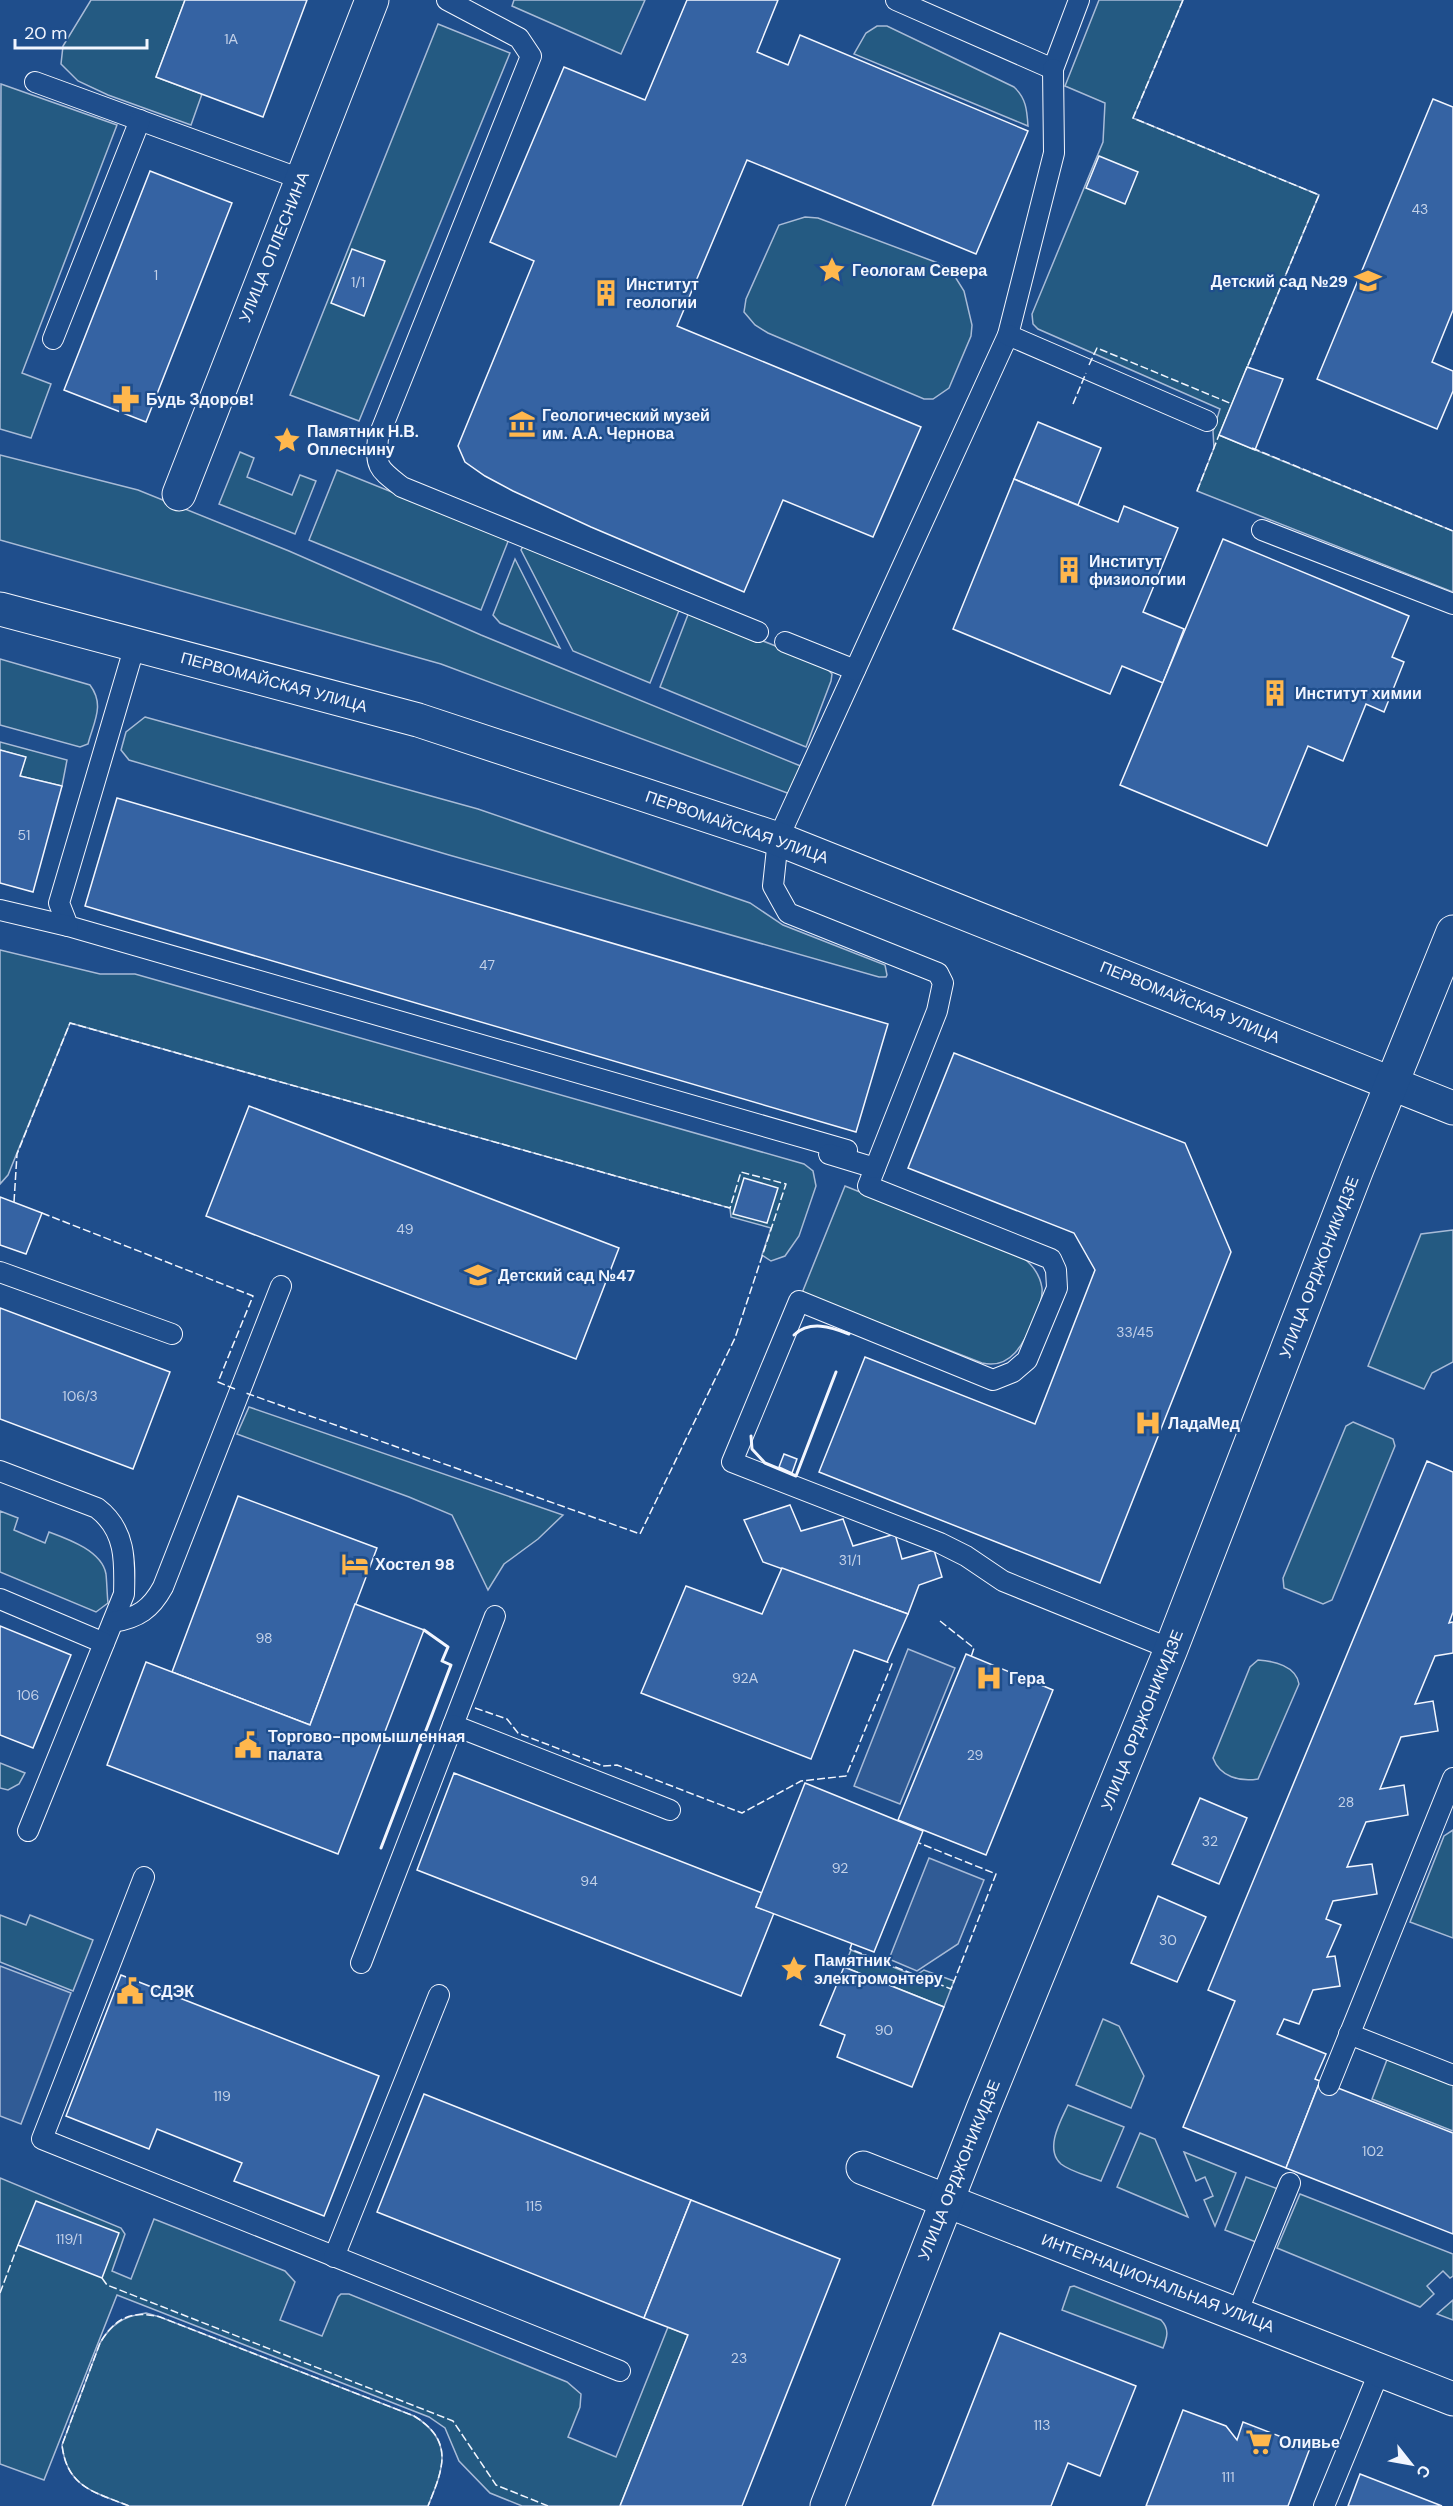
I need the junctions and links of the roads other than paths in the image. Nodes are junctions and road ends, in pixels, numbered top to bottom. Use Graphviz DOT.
graph roads {
  1 [pos="372,0"];
  2 [pos="447,0"];
  3 [pos="896,0"];
  4 [pos="1079,0"];
  5 [pos="1053,69"];
  6 [pos="35,82"];
  7 [pos="140,120"];
  8 [pos="301,179"];
  9 [pos="1008,335"];
  10 [pos="53,339"];
  11 [pos="1207,421"];
  12 [pos="179,494"];
  13 [pos="1262,530"];
  14 [pos="1453,604"];
  15 [pos="0,609"];
  16 [pos="758,632"];
  17 [pos="785,642"];
  18 [pos="135,645"];
  19 [pos="855,670"];
  20 [pos="778,839"];
  21 [pos="0,910"];
  22 [pos="68,927"];
  23 [pos="1453,932"];
  24 [pos="1392,1083"];
  25 [pos="1453,1108"];
  26 [pos="825,1144"];
  27 [pos="847,1150"];
  28 [pos="875,1168"];
  29 [pos="0,1272"];
  30 [pos="281,1286"];
  31 [pos="172,1334"];
  32 [pos="0,1471"];
  33 [pos="0,1599"];
  34 [pos="495,1616"];
  35 [pos="113,1622"];
  36 [pos="104,1643"];
  37 [pos="1170,1649"];
  38 [pos="453,1725"];
  39 [pos="1453,1778"];
  40 [pos="670,1810"];
  41 [pos="28,1831"];
  42 [pos="144,1877"];
  43 [pos="361,1963"];
  44 [pos="439,1995"];
  45 [pos="1349,2034"];
  46 [pos="1453,2075"];
  47 [pos="1329,2085"];
  48 [pos="863,2169"];
  49 [pos="1290,2183"];
  50 [pos="947,2202"];
  51 [pos="334,2257"];
  52 [pos="1236,2313"];
  53 [pos="1380,2370"];
  54 [pos="620,2371"];
  55 [pos="1453,2398"];
  56 [pos="827,2506"];
  57 [pos="1324,2506"];
  1 -- 8 [label="main road, УЛИЦА ОПЛЕСНИНА"];
  2 -- 16 [label="lane"];
  3 -- 5 [label="lane"];
  4 -- 5 [label="lane"];
  5 -- 9 [label="lane"];
  6 -- 7 [label="lane"];
  7 -- 8 [label="lane"];
  7 -- 10 [label="lane"];
  8 -- 12 [label="main road, УЛИЦА ОПЛЕСНИНА"];
  9 -- 11 [label="lane"];
  9 -- 19 [label="lane"];
  13 -- 14 [label="lane"];
  15 -- 18 [label="main road, ПЕРВОМАЙСКАЯ УЛИЦА"];
  17 -- 19 [label="lane"];
  18 -- 20 [label="main road, ПЕРВОМАЙСКАЯ УЛИЦА"];
  18 -- 22 [label="lane"];
  19 -- 20 [label="lane"];
  20 -- 24 [label="main road, ПЕРВОМАЙСКАЯ УЛИЦА"];
  20 -- 28 [label="lane"];
  21 -- 22 [label="lane"];
  22 -- 26 [label="lane"];
  23 -- 24 [label="main road, УЛИЦА ОРДЖОНИКИДЗЕ"];
  24 -- 25 [label="main road, ПЕРВОМАЙСКАЯ УЛИЦА"];
  24 -- 37 [label="main road, УЛИЦА ОРДЖОНИКИДЗЕ"];
  26 -- 27 [label="lane"];
  26 -- 28 [label="lane"];
  28 -- 37 [label="lane"];
  29 -- 31 [label="lane"];
  30 -- 35 [label="lane"];
  32 -- 35 [label="lane"];
  33 -- 36 [label="lane"];
  34 -- 38 [label="lane"];
  35 -- 36 [label="lane"];
  36 -- 41 [label="lane"];
  37 -- 50 [label="main road, УЛИЦА ОРДЖОНИКИДЗЕ"];
  38 -- 40 [label="lane"];
  38 -- 43 [label="lane"];
  39 -- 45 [label="lane"];
  42 -- 51 [label="lane"];
  44 -- 51 [label="lane"];
  45 -- 46 [label="lane"];
  45 -- 47 [label="lane"];
  48 -- 50 [label="main road, ИНТЕРНАЦИОНАЛЬНАЯ УЛИЦА"];
  49 -- 52 [label="lane"];
  50 -- 52 [label="main road, ИНТЕРНАЦИОНАЛЬНАЯ УЛИЦА"];
  50 -- 56 [label="main road, УЛИЦА ОРДЖОНИКИДЗЕ"];
  51 -- 54 [label="lane"];
  52 -- 53 [label="main road, ИНТЕРНАЦИОНАЛЬНАЯ УЛИЦА"];
  53 -- 55 [label="main road, ИНТЕРНАЦИОНАЛЬНАЯ УЛИЦА"];
  53 -- 57 [label="lane"];
}
